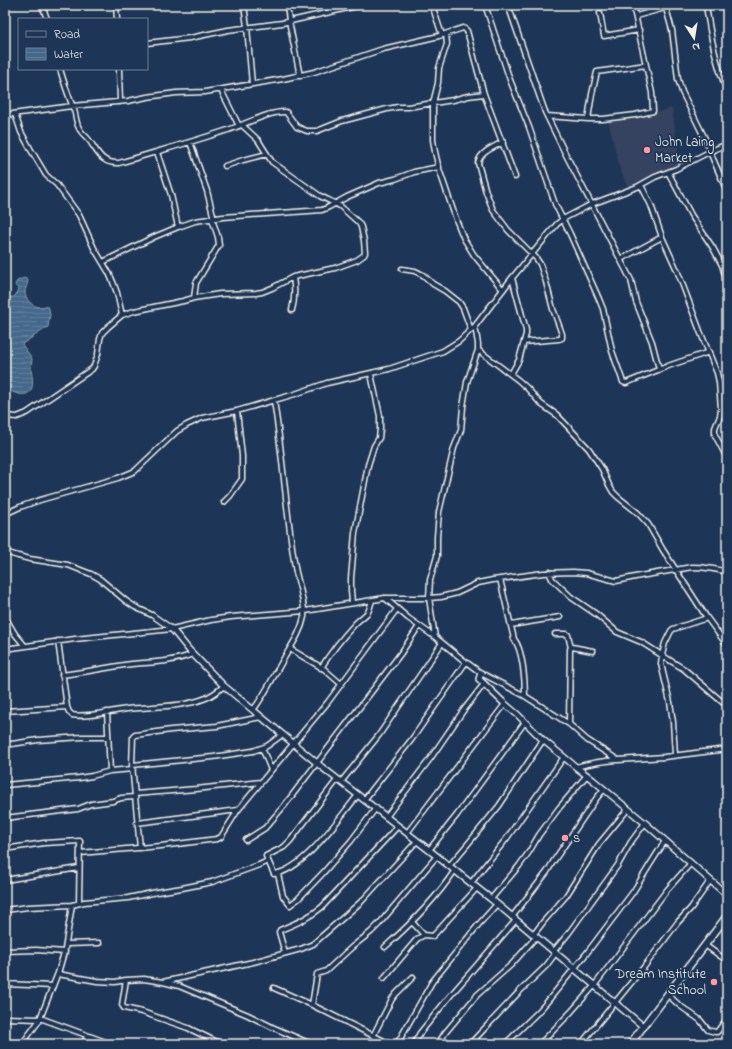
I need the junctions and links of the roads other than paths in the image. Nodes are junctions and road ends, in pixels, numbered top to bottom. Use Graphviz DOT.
graph roads {
  1 [pos="42,5"];
  2 [pos="116,5"];
  3 [pos="244,5"];
  4 [pos="288,5"];
  5 [pos="362,5"];
  6 [pos="432,5"];
  7 [pos="485,5"];
  8 [pos="508,5"];
  9 [pos="633,5"];
  10 [pos="676,5"];
  11 [pos="706,5"];
  12 [pos="666,8"];
  13 [pos="600,13"];
  14 [pos="636,16"];
  15 [pos="47,18"];
  16 [pos="117,18"];
  17 [pos="290,21"];
  18 [pos="247,28"];
  19 [pos="639,30"];
  20 [pos="446,34"];
  21 [pos="442,35"];
  22 [pos="148,43"];
  23 [pos="646,65"];
  24 [pos="60,70"];
  25 [pos="118,70"];
  26 [pos="300,76"];
  27 [pos="252,84"];
  28 [pos="221,90"];
  29 [pos="727,91"];
  30 [pos="484,94"];
  31 [pos="120,102"];
  32 [pos="433,103"];
  33 [pos="72,106"];
  34 [pos="15,114"];
  35 [pos="5,115"];
  36 [pos="548,116"];
  37 [pos="588,119"];
  38 [pos="241,126"];
  39 [pos="190,142"];
  40 [pos="503,142"];
  41 [pos="727,144"];
  42 [pos="710,151"];
  43 [pos="157,152"];
  44 [pos="267,154"];
  45 [pos="225,166"];
  46 [pos="439,167"];
  47 [pos="668,172"];
  48 [pos="515,177"];
  49 [pos="641,185"];
  50 [pos="727,191"];
  51 [pos="335,203"];
  52 [pos="592,204"];
  53 [pos="213,219"];
  54 [pos="563,219"];
  55 [pos="178,227"];
  56 [pos="662,237"];
  57 [pos="532,255"];
  58 [pos="621,259"];
  59 [pos="103,262"];
  60 [pos="402,269"];
  61 [pos="293,277"];
  62 [pos="512,278"];
  63 [pos="727,281"];
  64 [pos="503,290"];
  65 [pos="194,298"];
  66 [pos="292,310"];
  67 [pos="122,315"];
  68 [pos="473,328"];
  69 [pos="524,342"];
  70 [pos="478,350"];
  71 [pos="709,352"];
  72 [pos="659,369"];
  73 [pos="371,374"];
  74 [pos="511,374"];
  75 [pos="274,401"];
  76 [pos="237,411"];
  77 [pos="5,416"];
  78 [pos="727,458"];
  79 [pos="224,502"];
  80 [pos="5,514"];
  81 [pos="5,552"];
  82 [pos="676,570"];
  83 [pos="549,572"];
  84 [pos="727,572"];
  85 [pos="500,579"];
  86 [pos="385,598"];
  87 [pos="429,598"];
  88 [pos="372,600"];
  89 [pos="352,603"];
  90 [pos="397,610"];
  91 [pos="305,611"];
  92 [pos="5,617"];
  93 [pos="560,617"];
  94 [pos="707,618"];
  95 [pos="511,625"];
  96 [pos="418,626"];
  97 [pos="172,629"];
  98 [pos="555,634"];
  99 [pos="435,637"];
  100 [pos="58,641"];
  101 [pos="442,643"];
  102 [pos="727,645"];
  103 [pos="25,646"];
  104 [pos="571,648"];
  105 [pos="5,649"];
  106 [pos="290,649"];
  107 [pos="593,651"];
  108 [pos="193,654"];
  109 [pos="662,655"];
  110 [pos="466,662"];
  111 [pos="321,668"];
  112 [pos="481,672"];
  113 [pos="62,675"];
  114 [pos="341,684"];
  115 [pos="484,684"];
  116 [pos="224,686"];
  117 [pos="525,696"];
  118 [pos="505,704"];
  119 [pos="67,706"];
  120 [pos="727,706"];
  121 [pos="253,710"];
  122 [pos="5,711"];
  123 [pos="107,712"];
  124 [pos="261,717"];
  125 [pos="525,722"];
  126 [pos="569,724"];
  127 [pos="282,735"];
  128 [pos="108,737"];
  129 [pos="543,740"];
  130 [pos="293,744"];
  131 [pos="5,745"];
  132 [pos="262,748"];
  133 [pos="727,749"];
  134 [pos="675,755"];
  135 [pos="564,757"];
  136 [pos="618,760"];
  137 [pos="317,763"];
  138 [pos="132,767"];
  139 [pos="576,767"];
  140 [pos="271,770"];
  141 [pos="110,771"];
  142 [pos="586,775"];
  143 [pos="339,781"];
  144 [pos="261,782"];
  145 [pos="5,785"];
  146 [pos="604,789"];
  147 [pos="358,795"];
  148 [pos="135,796"];
  149 [pos="364,800"];
  150 [pos="376,808"];
  151 [pos="628,809"];
  152 [pos="238,810"];
  153 [pos="386,817"];
  154 [pos="5,818"];
  155 [pos="137,823"];
  156 [pos="645,823"];
  157 [pos="398,826"];
  158 [pos="408,833"];
  159 [pos="246,840"];
  160 [pos="417,841"];
  161 [pos="666,841"];
  162 [pos="140,848"];
  163 [pos="5,849"];
  164 [pos="429,850"];
  165 [pos="80,853"];
  166 [pos="437,856"];
  167 [pos="268,861"];
  168 [pos="691,863"];
  169 [pos="450,866"];
  170 [pos="79,868"];
  171 [pos="455,870"];
  172 [pos="278,874"];
  173 [pos="5,880"];
  174 [pos="710,881"];
  175 [pos="471,883"];
  176 [pos="477,888"];
  177 [pos="727,895"];
  178 [pos="491,899"];
  179 [pos="79,903"];
  180 [pos="496,904"];
  181 [pos="72,905"];
  182 [pos="5,910"];
  183 [pos="727,916"];
  184 [pos="514,919"];
  185 [pos="412,922"];
  186 [pos="424,935"];
  187 [pos="535,935"];
  188 [pos="100,943"];
  189 [pos="66,944"];
  190 [pos="705,945"];
  191 [pos="385,947"];
  192 [pos="5,951"];
  193 [pos="64,952"];
  194 [pos="285,953"];
  195 [pos="554,953"];
  196 [pos="727,961"];
  197 [pos="5,968"];
  198 [pos="574,969"];
  199 [pos="58,974"];
  200 [pos="414,977"];
  201 [pos="384,978"];
  202 [pos="126,980"];
  203 [pos="162,982"];
  204 [pos="6,984"];
  205 [pos="53,986"];
  206 [pos="594,986"];
  207 [pos="274,988"];
  208 [pos="668,995"];
  209 [pos="615,1003"];
  210 [pos="312,1005"];
  211 [pos="5,1018"];
  212 [pos="40,1018"];
  213 [pos="727,1019"];
  214 [pos="644,1027"];
  215 [pos="87,1036"];
  216 [pos="373,1036"];
  217 [pos="22,1044"];
  218 [pos="84,1044"];
  219 [pos="110,1044"];
  220 [pos="221,1044"];
  221 [pos="311,1044"];
  222 [pos="390,1044"];
  223 [pos="397,1044"];
  224 [pos="414,1044"];
  225 [pos="438,1044"];
  226 [pos="470,1044"];
  227 [pos="505,1044"];
  228 [pos="540,1044"];
  229 [pos="580,1044"];
  230 [pos="630,1044"];
  1 -- 15 [label="street"];
  2 -- 16 [label="street"];
  3 -- 18 [label="street"];
  4 -- 17 [label="street"];
  5 -- 17 [label="street"];
  6 -- 21 [label="street"];
  7 -- 54 [label="street"];
  8 -- 36 [label="street"];
  9 -- 14 [label="street"];
  10 -- 12 [label="street"];
  11 -- 29 [label="street"];
  12 -- 14 [label="street"];
  12 -- 42 [label="street"];
  13 -- 19 [label="street"];
  14 -- 19 [label="street"];
  17 -- 18 [label="street"];
  17 -- 26 [label="street"];
  18 -- 22 [label="street"];
  18 -- 27 [label="street"];
  19 -- 23 [label="street"];
  20 -- 21 [label="street"];
  20 -- 30 [label="street"];
  20 -- 32 [label="street"];
  21 -- 26 [label="street"];
  23 -- 37 [label="street"];
  23 -- 37 [label="street"];
  24 -- 33 [label="street"];
  25 -- 31 [label="street"];
  26 -- 27 [label="street"];
  27 -- 28 [label="street"];
  28 -- 31 [label="street"];
  28 -- 38 [label="street"];
  30 -- 32 [label="street"];
  30 -- 40 [label="street"];
  31 -- 33 [label="street"];
  32 -- 38 [label="street"];
  32 -- 46 [label="street"];
  33 -- 34 [label="street"];
  33 -- 43 [label="street"];
  34 -- 35 [label="street"];
  34 -- 59 [label="street"];
  36 -- 37 [label="street"];
  36 -- 52 [label="street"];
  38 -- 39 [label="street"];
  38 -- 44 [label="street"];
  39 -- 43 [label="street"];
  39 -- 53 [label="street"];
  40 -- 48 [label="street"];
  40 -- 57 [label="street"];
  41 -- 42 [label="street"];
  42 -- 47 [label="street"];
  42 -- 50 [label="street"];
  43 -- 55 [label="street"];
  44 -- 45 [label="street"];
  44 -- 51 [label="street"];
  46 -- 51 [label="street"];
  46 -- 64 [label="street"];
  47 -- 49 [label="street"];
  47 -- 63 [label="street"];
  49 -- 52 [label="street"];
  49 -- 56 [label="street"];
  51 -- 53 [label="street"];
  51 -- 61 [label="street"];
  52 -- 54 [label="street"];
  52 -- 58 [label="street"];
  53 -- 55 [label="street"];
  53 -- 65 [label="street"];
  54 -- 57 [label="street"];
  54 -- 72 [label="street"];
  55 -- 59 [label="street"];
  56 -- 58 [label="street"];
  56 -- 71 [label="street"];
  57 -- 62 [label="street"];
  57 -- 69 [label="street"];
  58 -- 72 [label="street"];
  59 -- 67 [label="street"];
  60 -- 68 [label="street"];
  61 -- 65 [label="street"];
  61 -- 66 [label="street"];
  62 -- 64 [label="street"];
  62 -- 69 [label="street"];
  64 -- 68 [label="street"];
  65 -- 67 [label="street"];
  67 -- 77 [label="street"];
  68 -- 70 [label="street"];
  68 -- 73 [label="street"];
  69 -- 74 [label="street"];
  70 -- 74 [label="street"];
  70 -- 87 [label="street"];
  71 -- 72 [label="street"];
  71 -- 78 [label="street"];
  73 -- 75 [label="street"];
  73 -- 89 [label="street"];
  74 -- 82 [label="street"];
  75 -- 76 [label="street"];
  75 -- 91 [label="street"];
  76 -- 79 [label="street"];
  76 -- 80 [label="street"];
  81 -- 97 [label="street"];
  82 -- 83 [label="street"];
  82 -- 84 [label="street"];
  82 -- 94 [label="street"];
  83 -- 85 [label="street"];
  83 -- 109 [label="street"];
  85 -- 87 [label="street"];
  85 -- 95 [label="street"];
  86 -- 87 [label="street"];
  86 -- 88 [label="street"];
  86 -- 90 [label="street"];
  87 -- 99 [label="street"];
  88 -- 89 [label="street"];
  88 -- 111 [label="street"];
  89 -- 91 [label="street"];
  90 -- 96 [label="street"];
  90 -- 114 [label="street"];
  91 -- 97 [label="street"];
  91 -- 106 [label="street"];
  92 -- 103 [label="street"];
  93 -- 95 [label="street"];
  94 -- 102 [label="street"];
  94 -- 109 [label="street"];
  95 -- 117 [label="street"];
  96 -- 99 [label="street"];
  96 -- 137 [label="street"];
  97 -- 100 [label="street"];
  97 -- 108 [label="street"];
  98 -- 104 [label="street"];
  99 -- 101 [label="street"];
  100 -- 103 [label="street"];
  100 -- 113 [label="street"];
  101 -- 110 [label="street"];
  101 -- 143 [label="street"];
  103 -- 105 [label="street"];
  104 -- 107 [label="street"];
  104 -- 126 [label="street"];
  106 -- 111 [label="street"];
  106 -- 121 [label="street"];
  108 -- 113 [label="street"];
  108 -- 116 [label="street"];
  109 -- 120 [label="street"];
  109 -- 134 [label="street"];
  110 -- 112 [label="street"];
  110 -- 149 [label="street"];
  111 -- 114 [label="street"];
  112 -- 115 [label="street"];
  112 -- 117 [label="street"];
  113 -- 119 [label="street"];
  114 -- 130 [label="street"];
  115 -- 118 [label="street"];
  115 -- 153 [label="street"];
  116 -- 121 [label="street"];
  116 -- 123 [label="street"];
  117 -- 126 [label="street"];
  118 -- 125 [label="street"];
  118 -- 158 [label="street"];
  119 -- 122 [label="street"];
  119 -- 123 [label="street"];
  121 -- 124 [label="street"];
  123 -- 128 [label="street"];
  124 -- 127 [label="street"];
  124 -- 138 [label="street"];
  125 -- 129 [label="street"];
  125 -- 164 [label="street"];
  126 -- 136 [label="street"];
  127 -- 130 [label="street"];
  127 -- 132 [label="street"];
  128 -- 131 [label="street"];
  128 -- 141 [label="street"];
  129 -- 135 [label="street"];
  129 -- 169 [label="street"];
  130 -- 137 [label="street"];
  130 -- 140 [label="street"];
  132 -- 138 [label="street"];
  132 -- 140 [label="street"];
  133 -- 134 [label="street"];
  134 -- 136 [label="street"];
  135 -- 139 [label="street"];
  135 -- 175 [label="street"];
  136 -- 139 [label="street"];
  137 -- 143 [label="street"];
  137 -- 159 [label="street"];
  138 -- 141 [label="street"];
  138 -- 148 [label="street"];
  139 -- 142 [label="street"];
  140 -- 144 [label="street"];
  141 -- 145 [label="street"];
  142 -- 146 [label="street"];
  142 -- 178 [label="street"];
  143 -- 147 [label="street"];
  143 -- 167 [label="street"];
  144 -- 148 [label="street"];
  144 -- 152 [label="street"];
  146 -- 151 [label="street"];
  146 -- 184 [label="street"];
  147 -- 149 [label="street"];
  147 -- 172 [label="street"];
  148 -- 154 [label="street"];
  148 -- 155 [label="street"];
  149 -- 150 [label="street"];
  150 -- 153 [label="street"];
  150 -- 172 [label="street"];
  151 -- 156 [label="street"];
  151 -- 187 [label="street"];
  152 -- 155 [label="street"];
  152 -- 162 [label="street"];
  153 -- 157 [label="street"];
  155 -- 162 [label="street"];
  156 -- 161 [label="street"];
  156 -- 195 [label="street"];
  157 -- 158 [label="street"];
  157 -- 194 [label="street"];
  158 -- 160 [label="street"];
  160 -- 164 [label="street"];
  160 -- 194 [label="street"];
  161 -- 168 [label="street"];
  161 -- 198 [label="street"];
  162 -- 165 [label="street"];
  163 -- 165 [label="street"];
  164 -- 166 [label="street"];
  165 -- 170 [label="street"];
  166 -- 169 [label="street"];
  166 -- 210 [label="street"];
  167 -- 172 [label="street"];
  167 -- 179 [label="street"];
  168 -- 174 [label="street"];
  168 -- 206 [label="street"];
  169 -- 171 [label="street"];
  170 -- 173 [label="street"];
  170 -- 179 [label="street"];
  171 -- 175 [label="street"];
  171 -- 185 [label="street"];
  174 -- 177 [label="street"];
  174 -- 209 [label="street"];
  175 -- 176 [label="street"];
  176 -- 178 [label="street"];
  176 -- 186 [label="street"];
  178 -- 180 [label="street"];
  179 -- 181 [label="street"];
  180 -- 184 [label="street"];
  180 -- 223 [label="street"];
  181 -- 182 [label="street"];
  181 -- 189 [label="street"];
  183 -- 190 [label="main road"];
  184 -- 187 [label="street"];
  184 -- 224 [label="street"];
  185 -- 186 [label="street"];
  185 -- 191 [label="street"];
  186 -- 201 [label="street"];
  187 -- 195 [label="street"];
  187 -- 225 [label="street"];
  188 -- 189 [label="street"];
  189 -- 193 [label="street"];
  190 -- 196 [label="street"];
  190 -- 208 [label="main road"];
  192 -- 193 [label="street"];
  193 -- 199 [label="street"];
  194 -- 203 [label="street"];
  195 -- 198 [label="street"];
  195 -- 226 [label="street"];
  197 -- 204 [label="street"];
  198 -- 206 [label="street"];
  198 -- 227 [label="street"];
  199 -- 202 [label="street"];
  199 -- 205 [label="street"];
  200 -- 216 [label="street"];
  202 -- 203 [label="street"];
  202 -- 220 [label="street"];
  203 -- 221 [label="street"];
  204 -- 205 [label="street"];
  205 -- 212 [label="street"];
  206 -- 209 [label="street"];
  206 -- 228 [label="street"];
  207 -- 210 [label="street"];
  208 -- 213 [label="street"];
  208 -- 214 [label="main road"];
  209 -- 214 [label="street"];
  209 -- 229 [label="street"];
  210 -- 216 [label="street"];
  211 -- 212 [label="street"];
  212 -- 215 [label="street"];
  212 -- 217 [label="street"];
  214 -- 230 [label="main road"];
  215 -- 218 [label="street"];
  215 -- 219 [label="street"];
  216 -- 222 [label="street"];
}
